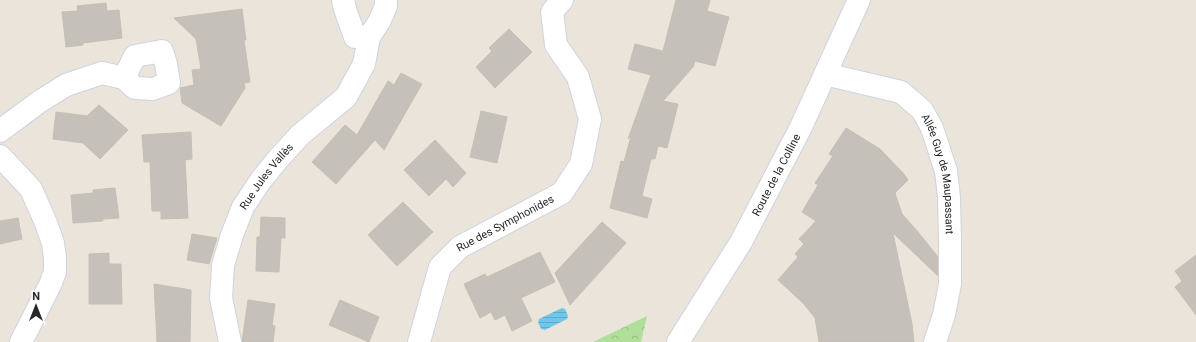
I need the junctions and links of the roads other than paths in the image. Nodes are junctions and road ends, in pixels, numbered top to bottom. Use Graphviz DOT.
graph roads {
  1 [pos="343,0"];
  2 [pos="386,0"];
  3 [pos="562,0"];
  4 [pos="859,0"];
  5 [pos="369,37"];
  6 [pos="825,74"];
  7 [pos="124,78"];
  8 [pos="0,131"];
  9 [pos="0,156"];
  10 [pos="22,342"];
  11 [pos="230,342"];
  12 [pos="419,342"];
  13 [pos="678,342"];
  14 [pos="935,342"];
  1 -- 5 [label="street"];
  2 -- 5 [label="street, Rue Jules Vallès"];
  3 -- 12 [label="street, Rue des Symphonides"];
  4 -- 6 [label="street, Route de la Colline"];
  5 -- 11 [label="street, Rue Jules Vallès"];
  6 -- 13 [label="street, Route de la Colline"];
  6 -- 14 [label="street, Allée Guy de Maupassant"];
  7 -- 8 [label="street"];
  9 -- 10 [label="street"];
}
